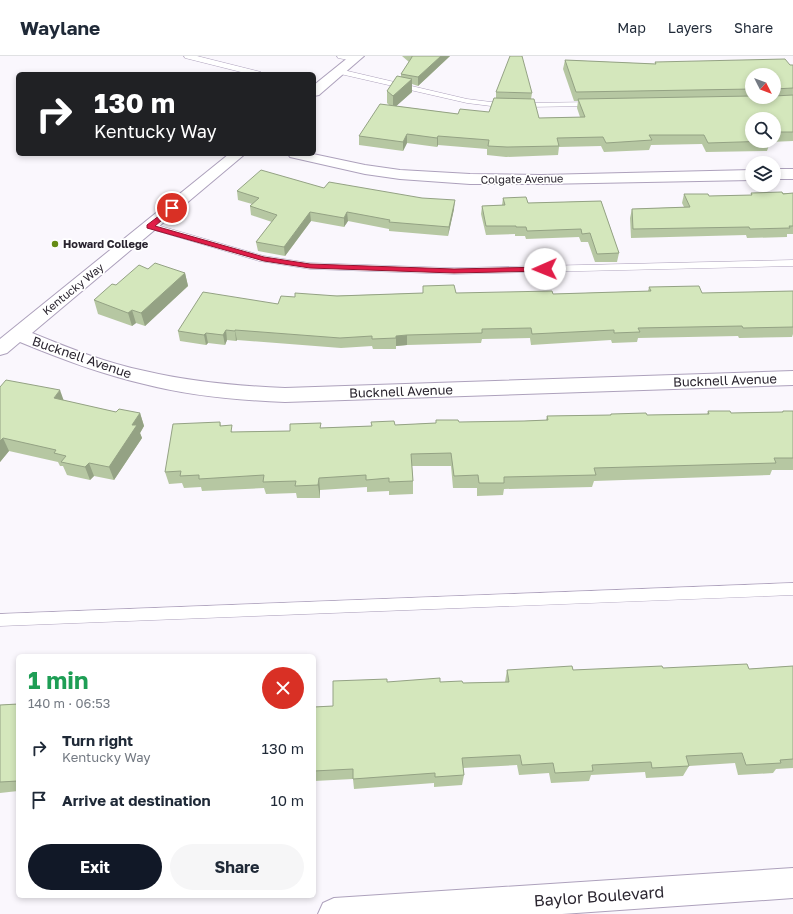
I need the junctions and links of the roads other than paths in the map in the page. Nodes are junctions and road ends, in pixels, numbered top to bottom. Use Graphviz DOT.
graph roads {
  1 [pos="188,56"];
  2 [pos="351,57"];
  3 [pos="339,71"];
  4 [pos="250,72"];
  5 [pos="316,90"];
  6 [pos="603,104"];
  7 [pos="236,156"];
  8 [pos="304,156"];
  9 [pos="781,174"];
  10 [pos="793,174"];
  11 [pos="745,175"];
  12 [pos="150,226"];
  13 [pos="793,263"];
  14 [pos="18,334"];
  15 [pos="0,349"];
  16 [pos="793,378"];
  17 [pos="793,589"];
  18 [pos="0,620"];
  19 [pos="793,883"];
  20 [pos="334,914"];
  1 -- 4 [label="lane"];
  2 -- 3 [label="street"];
  3 -- 5 [label="street"];
  3 -- 6 [label="lane"];
  7 -- 12 [label="street, Kentucky Way"];
  8 -- 11 [label="street, Colgate Avenue"];
  9 -- 10 [label="street"];
  12 -- 13 [label="lane"];
  12 -- 14 [label="street, Kentucky Way"];
  14 -- 15 [label="street, Kentucky Way"];
  14 -- 16 [label="street, Bucknell Avenue"];
  17 -- 18 [label="lane"];
  19 -- 20 [label="street, Baylor Boulevard"];
}
